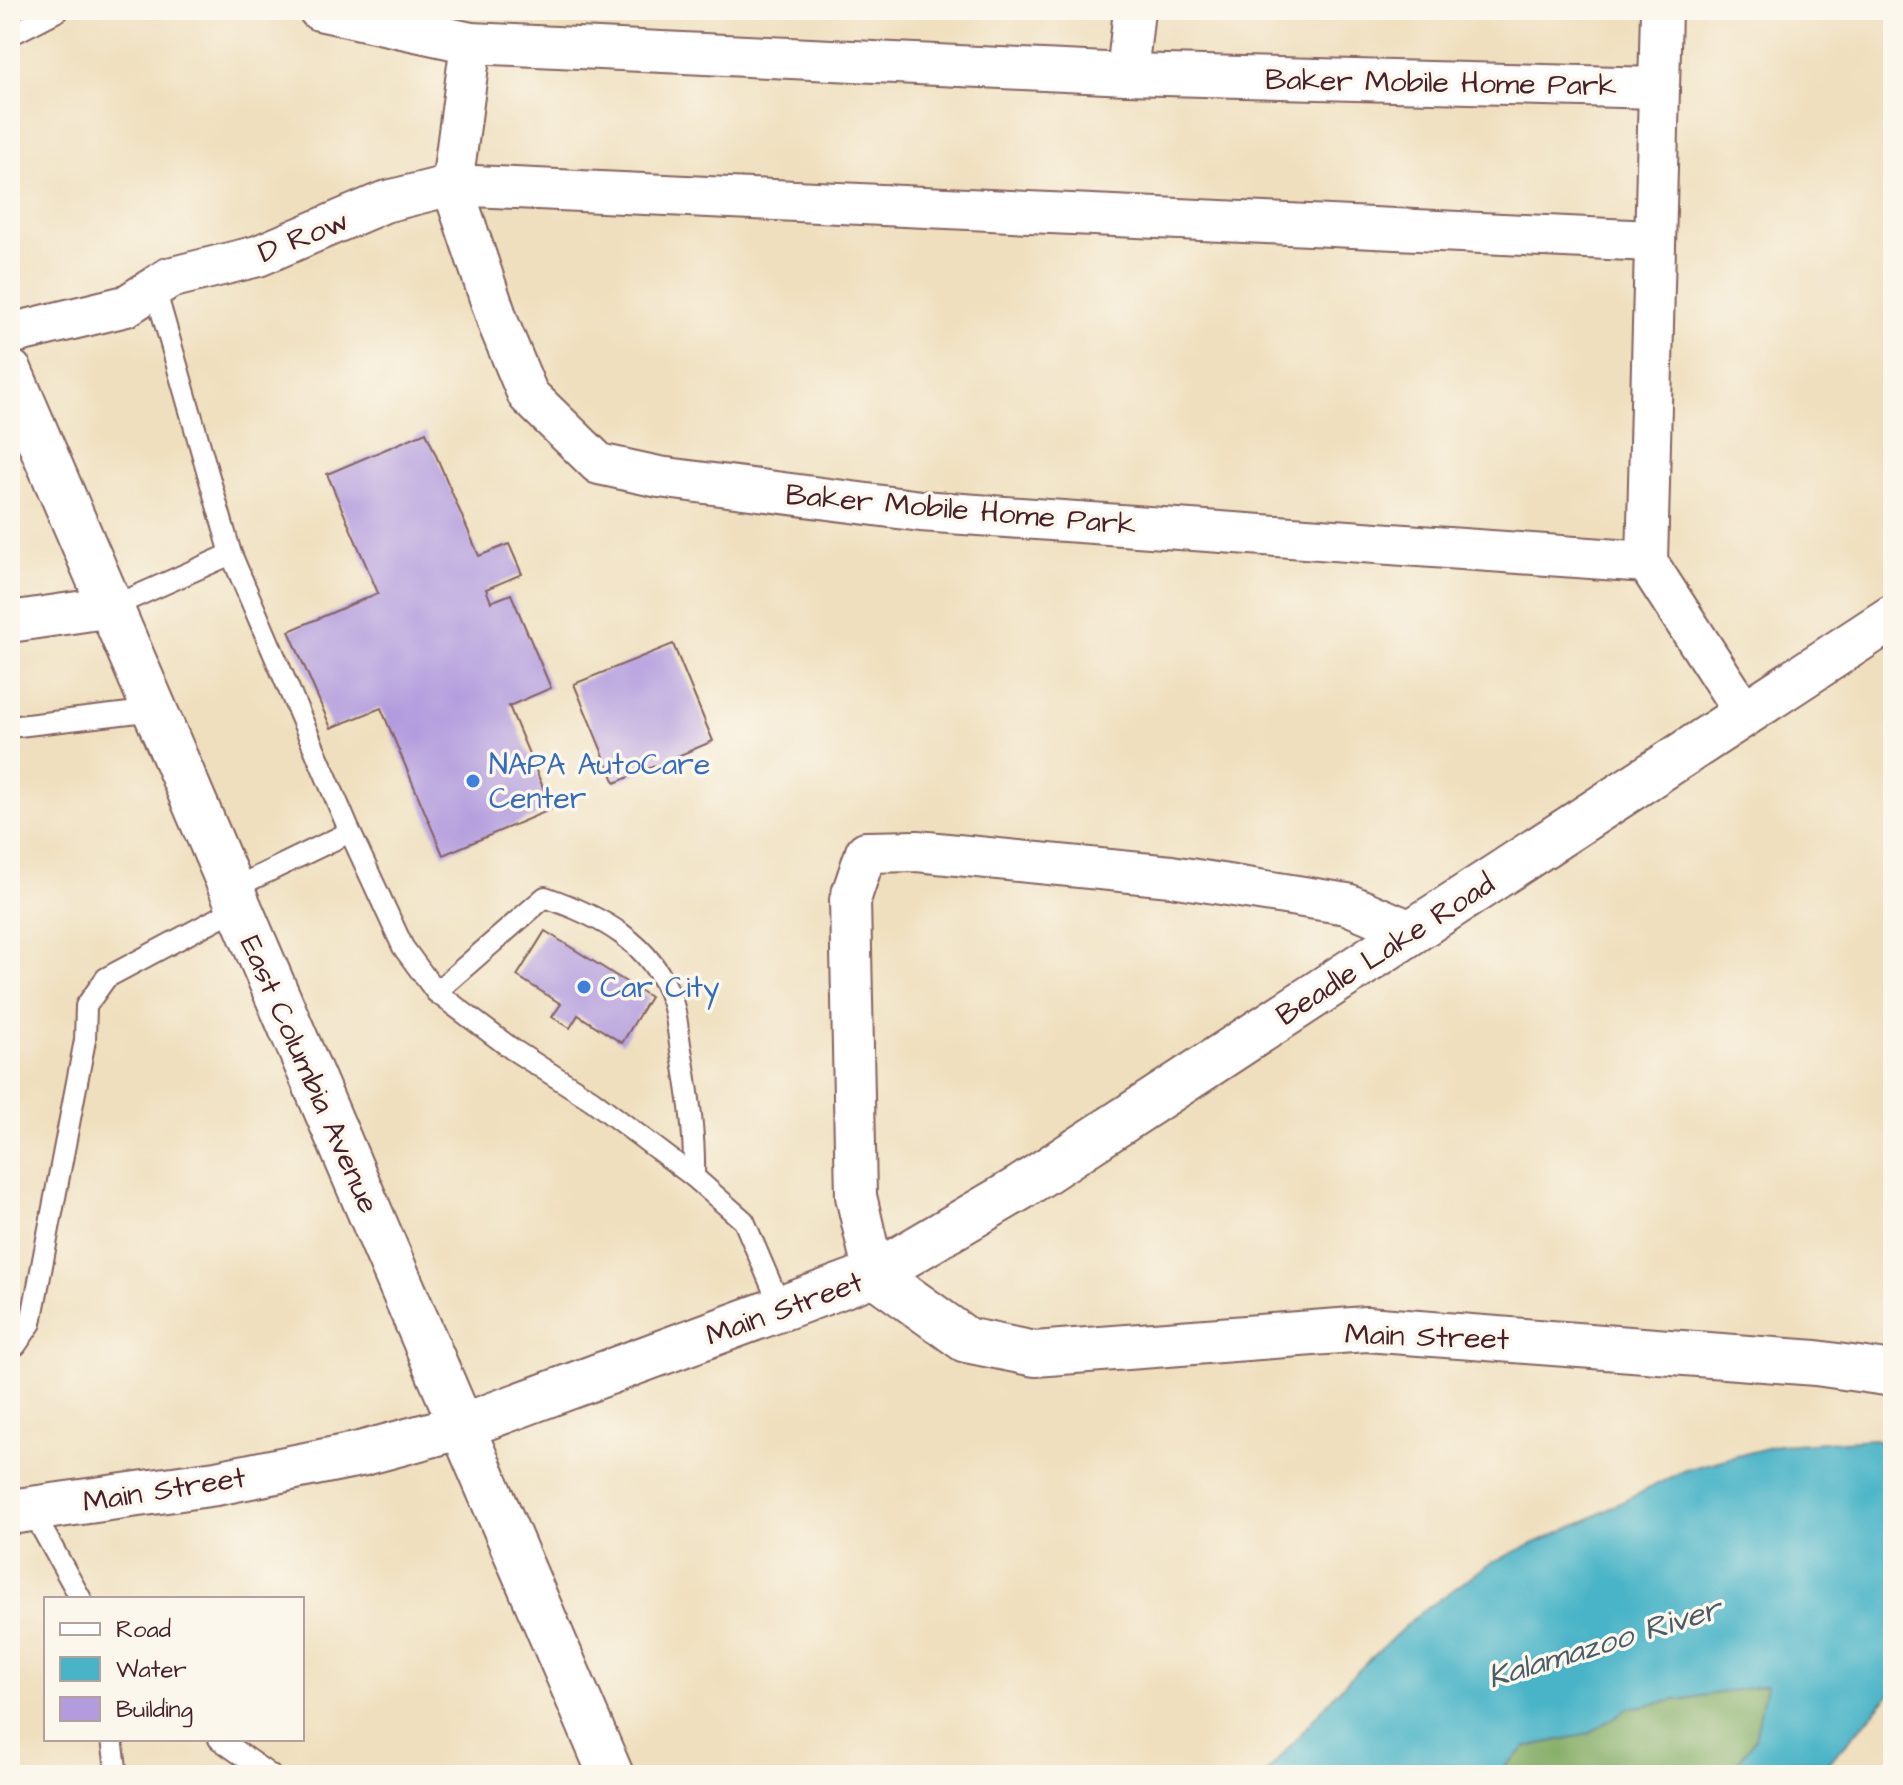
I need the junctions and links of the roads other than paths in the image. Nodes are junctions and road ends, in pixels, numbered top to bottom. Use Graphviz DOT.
graph roads {
  1 [pos="59,10"];
  2 [pos="319,10"];
  3 [pos="1134,10"];
  4 [pos="1661,10"];
  5 [pos="10,35"];
  6 [pos="471,43"];
  7 [pos="1127,74"];
  8 [pos="1658,88"];
  9 [pos="452,185"];
  10 [pos="1652,241"];
  11 [pos="154,285"];
  12 [pos="10,307"];
  13 [pos="10,334"];
  14 [pos="10,372"];
  15 [pos="231,554"];
  16 [pos="1647,562"];
  17 [pos="112,607"];
  18 [pos="1893,617"];
  19 [pos="10,622"];
  20 [pos="155,710"];
  21 [pos="1744,712"];
  22 [pos="10,727"];
  23 [pos="350,832"];
  24 [pos="234,899"];
  25 [pos="1413,932"];
  26 [pos="436,992"];
  27 [pos="694,1177"];
  28 [pos="874,1274"];
  29 [pos="781,1308"];
  30 [pos="10,1348"];
  31 [pos="1893,1374"];
  32 [pos="463,1426"];
  33 [pos="20,1511"];
  34 [pos="80,1597"];
  35 [pos="112,1741"];
  36 [pos="222,1741"];
  37 [pos="117,1775"];
  38 [pos="270,1775"];
  39 [pos="611,1775"];
  1 -- 5 [label="lane"];
  2 -- 6 [label="street, Baker Mobile Home Park"];
  3 -- 7 [label="street"];
  4 -- 8 [label="street, Baker Mobile Home Park"];
  6 -- 7 [label="street, Baker Mobile Home Park"];
  6 -- 9 [label="street, Baker Mobile Home Park"];
  7 -- 8 [label="street, Baker Mobile Home Park"];
  8 -- 10 [label="street, Baker Mobile Home Park"];
  9 -- 10 [label="street"];
  9 -- 11 [label="street, D Row"];
  9 -- 16 [label="street, Baker Mobile Home Park"];
  10 -- 16 [label="street, Baker Mobile Home Park"];
  11 -- 12 [label="street, D Row"];
  11 -- 13 [label="street, D Row"];
  11 -- 15 [label="lane"];
  14 -- 17 [label="main road, East Columbia Avenue"];
  15 -- 17 [label="lane"];
  15 -- 23 [label="lane"];
  16 -- 21 [label="street"];
  17 -- 19 [label="street"];
  17 -- 20 [label="main road, East Columbia Avenue"];
  18 -- 21 [label="main road, Beadle Lake Road"];
  20 -- 22 [label="lane"];
  20 -- 24 [label="main road, East Columbia Avenue"];
  21 -- 25 [label="main road, Beadle Lake Road"];
  23 -- 24 [label="lane"];
  23 -- 26 [label="lane"];
  24 -- 30 [label="lane"];
  24 -- 32 [label="main road, East Columbia Avenue"];
  25 -- 28 [label="main road, Beadle Lake Road"];
  25 -- 28 [label="street"];
  26 -- 27 [label="lane"];
  26 -- 27 [label="lane"];
  27 -- 29 [label="lane"];
  28 -- 29 [label="main road, Main Street"];
  28 -- 31 [label="main road, Main Street"];
  29 -- 32 [label="main road, Main Street"];
  32 -- 33 [label="main road, Main Street"];
  32 -- 39 [label="main road, East Columbia Avenue"];
  33 -- 34 [label="lane"];
  35 -- 37 [label="lane"];
  36 -- 38 [label="lane"];
}
